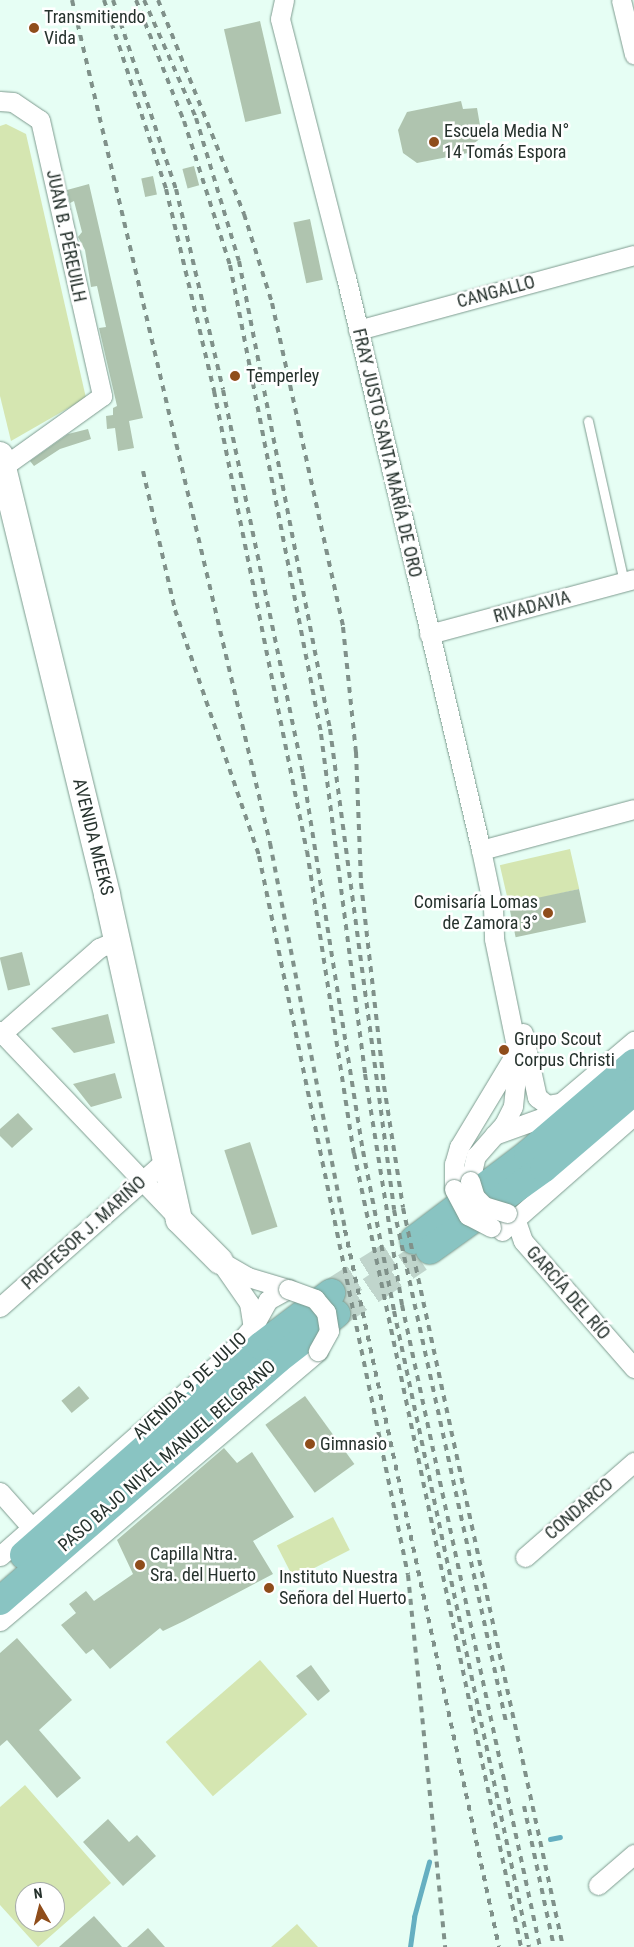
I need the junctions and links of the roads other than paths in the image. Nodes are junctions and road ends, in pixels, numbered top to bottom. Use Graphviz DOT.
graph roads {
  1 [pos="284,0"];
  2 [pos="621,0"];
  3 [pos="634,54"];
  4 [pos="0,101"];
  5 [pos="634,254"];
  6 [pos="358,330"];
  7 [pos="588,422"];
  8 [pos="1,463"];
  9 [pos="629,580"];
  10 [pos="429,634"];
  11 [pos="634,809"];
  12 [pos="481,850"];
  13 [pos="118,940"];
  14 [pos="1,1033"];
  15 [pos="634,1041"];
  16 [pos="521,1047"];
  17 [pos="634,1063"];
  18 [pos="634,1091"];
  19 [pos="564,1102"];
  20 [pos="634,1115"];
  21 [pos="494,1135"];
  22 [pos="167,1159"];
  23 [pos="142,1181"];
  24 [pos="462,1185"];
  25 [pos="179,1220"];
  26 [pos="504,1222"];
  27 [pos="220,1261"];
  28 [pos="288,1289"];
  29 [pos="0,1307"];
  30 [pos="253,1326"];
  31 [pos="634,1368"];
  32 [pos="634,1462"];
  33 [pos="0,1492"];
  34 [pos="32,1528"];
  35 [pos="0,1556"];
  36 [pos="525,1557"];
  37 [pos="0,1576"];
  38 [pos="0,1601"];
  39 [pos="0,1621"];
  40 [pos="634,1854"];
  41 [pos="598,1886"];
  1 -- 6 [label="street, FRAY JUSTO SANTA MARÍA DE ORO"];
  2 -- 3 [label="street"];
  4 -- 8 [label="street, JUAN B. PÉREUILH"];
  5 -- 6 [label="street, CANGALLO"];
  6 -- 10 [label="street, FRAY JUSTO SANTA MARÍA DE ORO"];
  7 -- 9 [label="lane"];
  8 -- 13 [label="street, AVENIDA MEEKS"];
  9 -- 10 [label="street, RIVADAVIA"];
  10 -- 12 [label="street, FRAY JUSTO SANTA MARÍA DE ORO"];
  11 -- 12 [label="street"];
  12 -- 16 [label="street, FRAY JUSTO SANTA MARÍA DE ORO"];
  13 -- 14 [label="street"];
  13 -- 22 [label="street, AVENIDA MEEKS"];
  14 -- 23 [label="street"];
  15 -- 19 [label="street"];
  16 -- 19 [label="street, FRAY JUSTO SANTA MARÍA DE ORO"];
  16 -- 21 [label="street"];
  16 -- 24 [label="street, GARCÍA DEL RÍO"];
  17 -- 18 [label="main road"];
  19 -- 21 [label="street"];
  20 -- 26 [label="street"];
  21 -- 24 [label="street"];
  22 -- 23 [label="street, PROFESOR J. MARIÑO"];
  22 -- 25 [label="street, AVENIDA MEEKS"];
  23 -- 25 [label="street"];
  23 -- 29 [label="street, PROFESOR J. MARIÑO"];
  24 -- 26 [label="street, GARCÍA DEL RÍO, bridge"];
  25 -- 27 [label="street"];
  26 -- 31 [label="street, GARCÍA DEL RÍO"];
  27 -- 28 [label="street"];
  27 -- 30 [label="street"];
  28 -- 30 [label="street, AVENIDA 9 DE JULIO"];
  28 -- 39 [label="street, bridge"];
  30 -- 34 [label="street, AVENIDA 9 DE JULIO"];
  32 -- 36 [label="street, CONDARCO"];
  33 -- 34 [label="street"];
  34 -- 35 [label="street, AVENIDA 9 DE JULIO"];
  37 -- 38 [label="main road, PASO BAJO NIVEL MANUEL BELGRANO"];
  40 -- 41 [label="street"];
}
